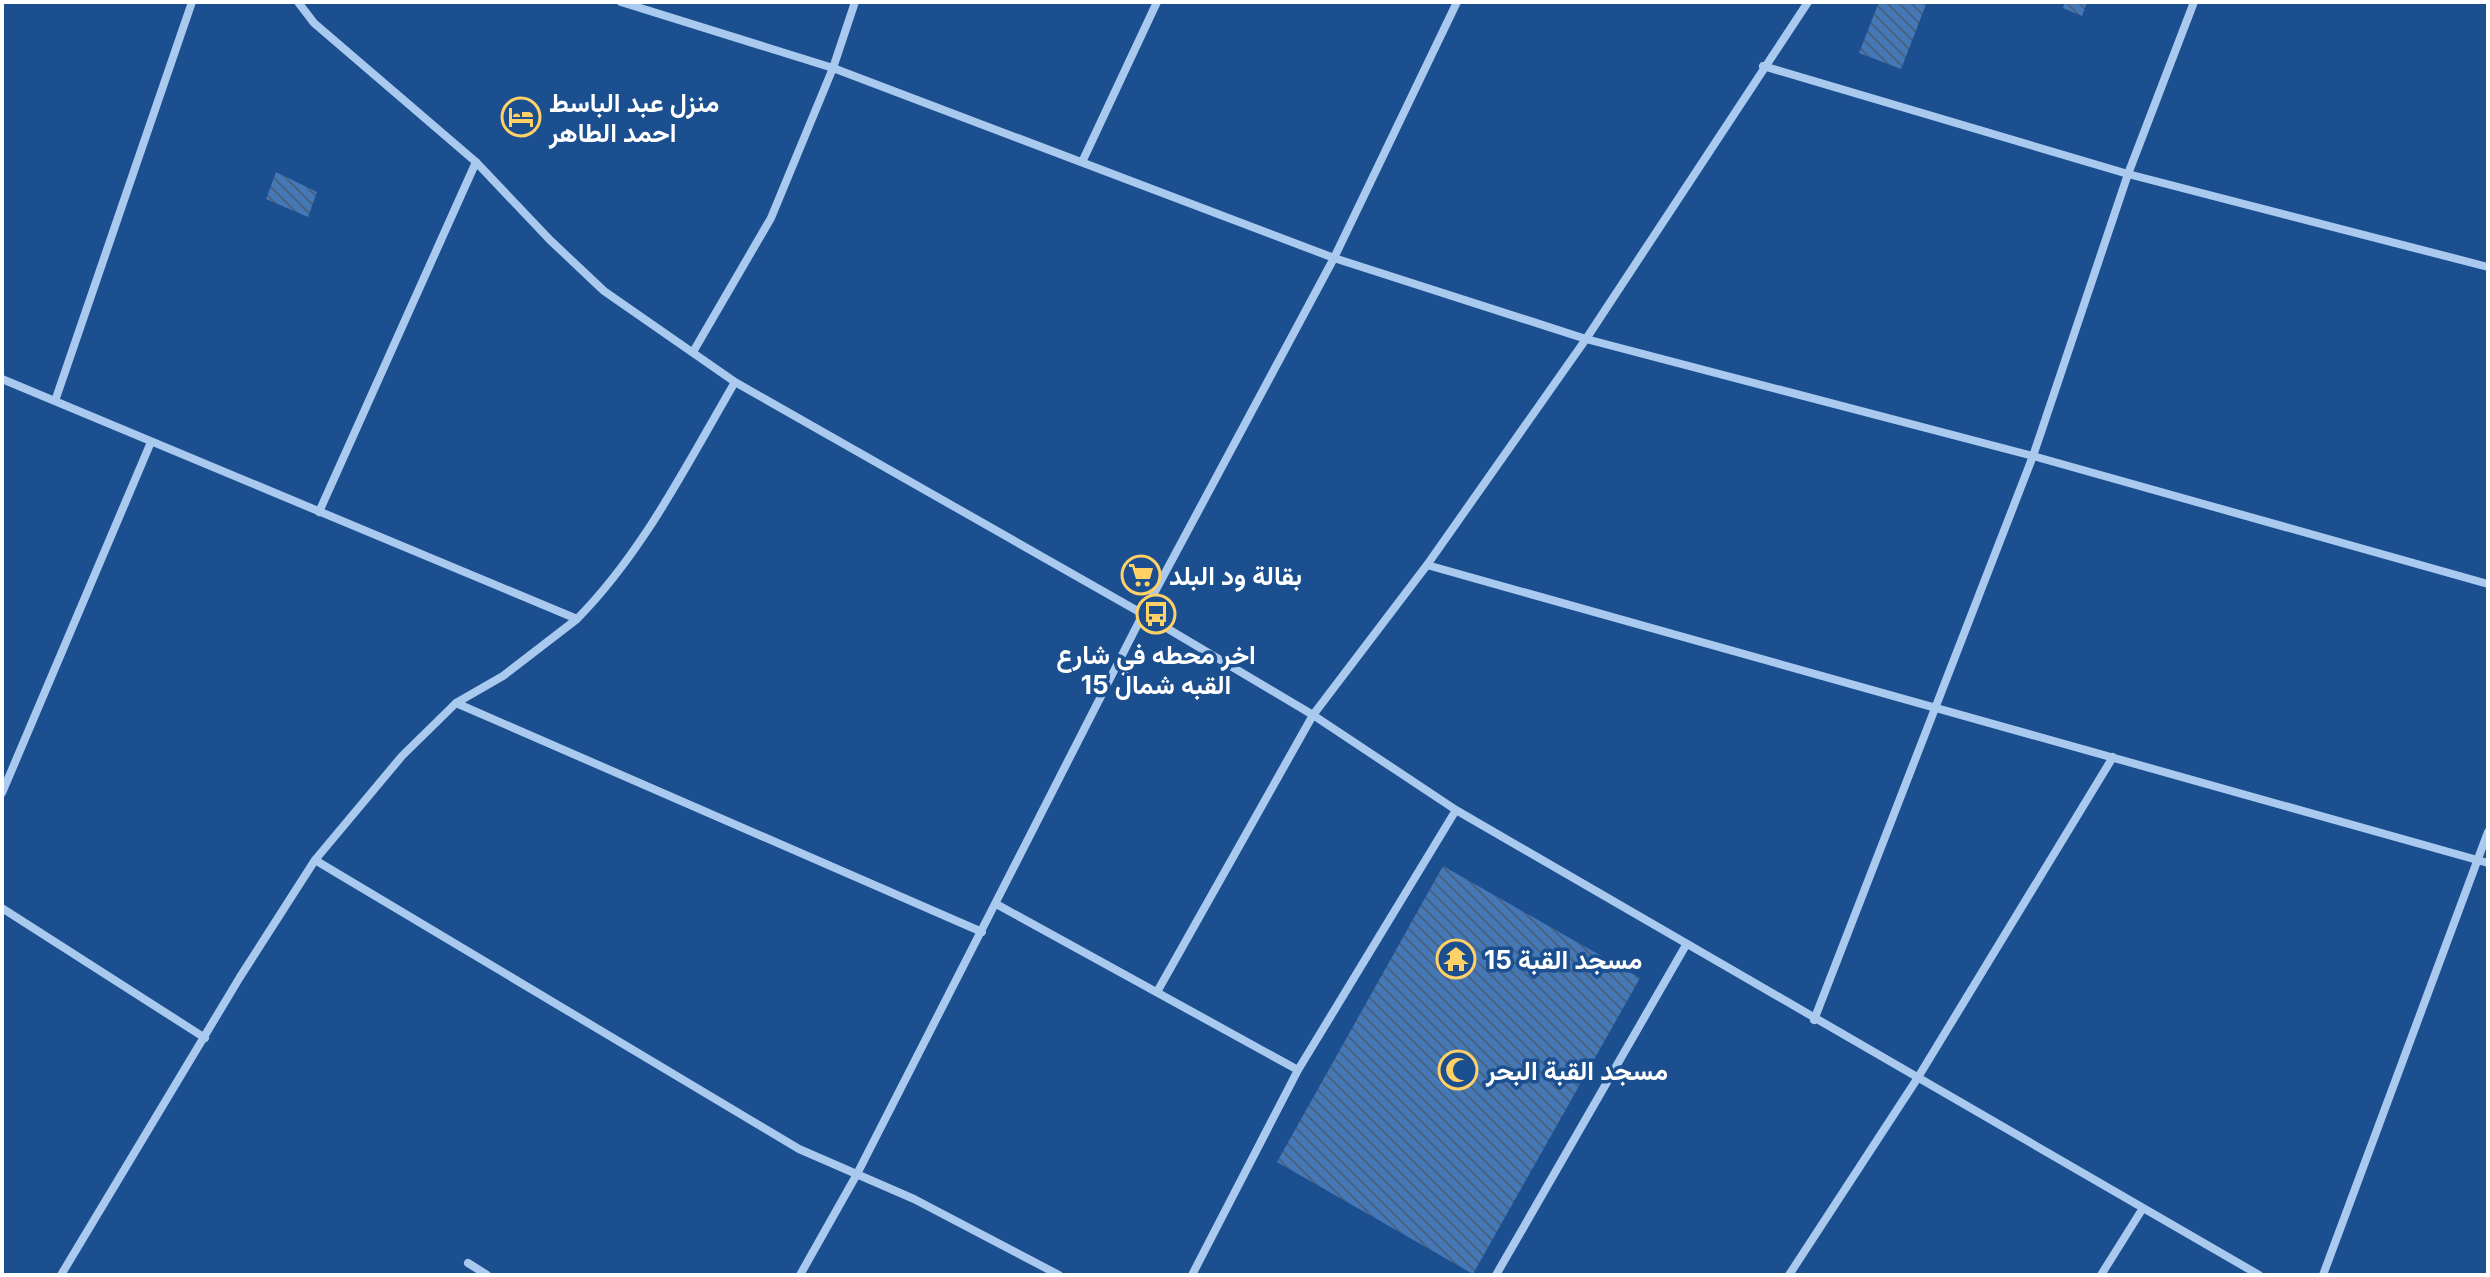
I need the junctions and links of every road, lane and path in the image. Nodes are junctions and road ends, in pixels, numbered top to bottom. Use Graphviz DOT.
graph roads {
  1 [pos="192,2"];
  2 [pos="298,2"];
  3 [pos="621,2"];
  4 [pos="855,2"];
  5 [pos="1157,2"];
  6 [pos="1457,2"];
  7 [pos="1808,2"];
  8 [pos="2194,2"];
  9 [pos="1763,66"];
  10 [pos="833,68"];
  11 [pos="1083,160"];
  12 [pos="476,162"];
  13 [pos="2128,174"];
  14 [pos="1334,258"];
  15 [pos="2488,267"];
  16 [pos="1586,339"];
  17 [pos="693,352"];
  18 [pos="2,379"];
  19 [pos="735,382"];
  20 [pos="55,401"];
  21 [pos="151,442"];
  22 [pos="2033,456"];
  23 [pos="319,512"];
  24 [pos="1427,565"];
  25 [pos="2488,584"];
  26 [pos="1143,614"];
  27 [pos="577,619"];
  28 [pos="456,703"];
  29 [pos="1936,707"];
  30 [pos="1313,715"];
  31 [pos="2113,757"];
  32 [pos="2,793"];
  33 [pos="1456,810"];
  34 [pos="2488,832"];
  35 [pos="315,860"];
  36 [pos="2483,861"];
  37 [pos="998,905"];
  38 [pos="2,908"];
  39 [pos="982,932"];
  40 [pos="1686,945"];
  41 [pos="1157,992"];
  42 [pos="1814,1020"];
  43 [pos="205,1038"];
  44 [pos="1298,1070"];
  45 [pos="1917,1079"];
  46 [pos="857,1174"];
  47 [pos="2143,1208"];
  48 [pos="468,1263"];
  49 [pos="61,1275"];
  50 [pos="487,1275"];
  51 [pos="800,1275"];
  52 [pos="1059,1275"];
  53 [pos="1192,1275"];
  54 [pos="1496,1275"];
  55 [pos="1789,1275"];
  56 [pos="2101,1275"];
  57 [pos="2259,1275"];
  58 [pos="2323,1275"];
  1 -- 20 [label="street"];
  2 -- 12 [label="street"];
  3 -- 10 [label="street"];
  4 -- 10 [label="street"];
  5 -- 11 [label="street"];
  6 -- 14 [label="street"];
  7 -- 9 [label="street"];
  8 -- 13 [label="street"];
  9 -- 13 [label="street"];
  9 -- 16 [label="street"];
  10 -- 11 [label="street"];
  10 -- 17 [label="street"];
  11 -- 14 [label="street"];
  12 -- 17 [label="street"];
  12 -- 23 [label="street"];
  13 -- 15 [label="street"];
  13 -- 22 [label="street"];
  14 -- 16 [label="street"];
  14 -- 26 [label="street"];
  16 -- 22 [label="street"];
  16 -- 24 [label="street"];
  17 -- 19 [label="street"];
  18 -- 20 [label="street"];
  19 -- 26 [label="street"];
  19 -- 27 [label="street"];
  20 -- 21 [label="street"];
  21 -- 23 [label="street"];
  21 -- 32 [label="street"];
  22 -- 25 [label="street"];
  22 -- 29 [label="street"];
  23 -- 27 [label="street"];
  24 -- 29 [label="street"];
  24 -- 30 [label="street"];
  26 -- 30 [label="street"];
  26 -- 37 [label="street"];
  27 -- 28 [label="street"];
  28 -- 35 [label="street"];
  28 -- 39 [label="street"];
  29 -- 31 [label="street"];
  29 -- 42 [label="street"];
  30 -- 33 [label="street"];
  30 -- 41 [label="street"];
  31 -- 36 [label="street"];
  31 -- 45 [label="street"];
  33 -- 40 [label="street"];
  33 -- 44 [label="street"];
  34 -- 36 [label="street"];
  35 -- 43 [label="street"];
  35 -- 46 [label="street"];
  36 -- 58 [label="street"];
  37 -- 39 [label="street"];
  37 -- 41 [label="street"];
  38 -- 43 [label="street"];
  39 -- 46 [label="street"];
  40 -- 42 [label="street"];
  40 -- 54 [label="street"];
  41 -- 44 [label="street"];
  42 -- 45 [label="street"];
  43 -- 49 [label="street"];
  44 -- 53 [label="street"];
  45 -- 47 [label="street"];
  45 -- 55 [label="street"];
  46 -- 51 [label="street"];
  46 -- 52 [label="street"];
  47 -- 56 [label="street"];
  47 -- 57 [label="street"];
  48 -- 50 [label="street"];
}
